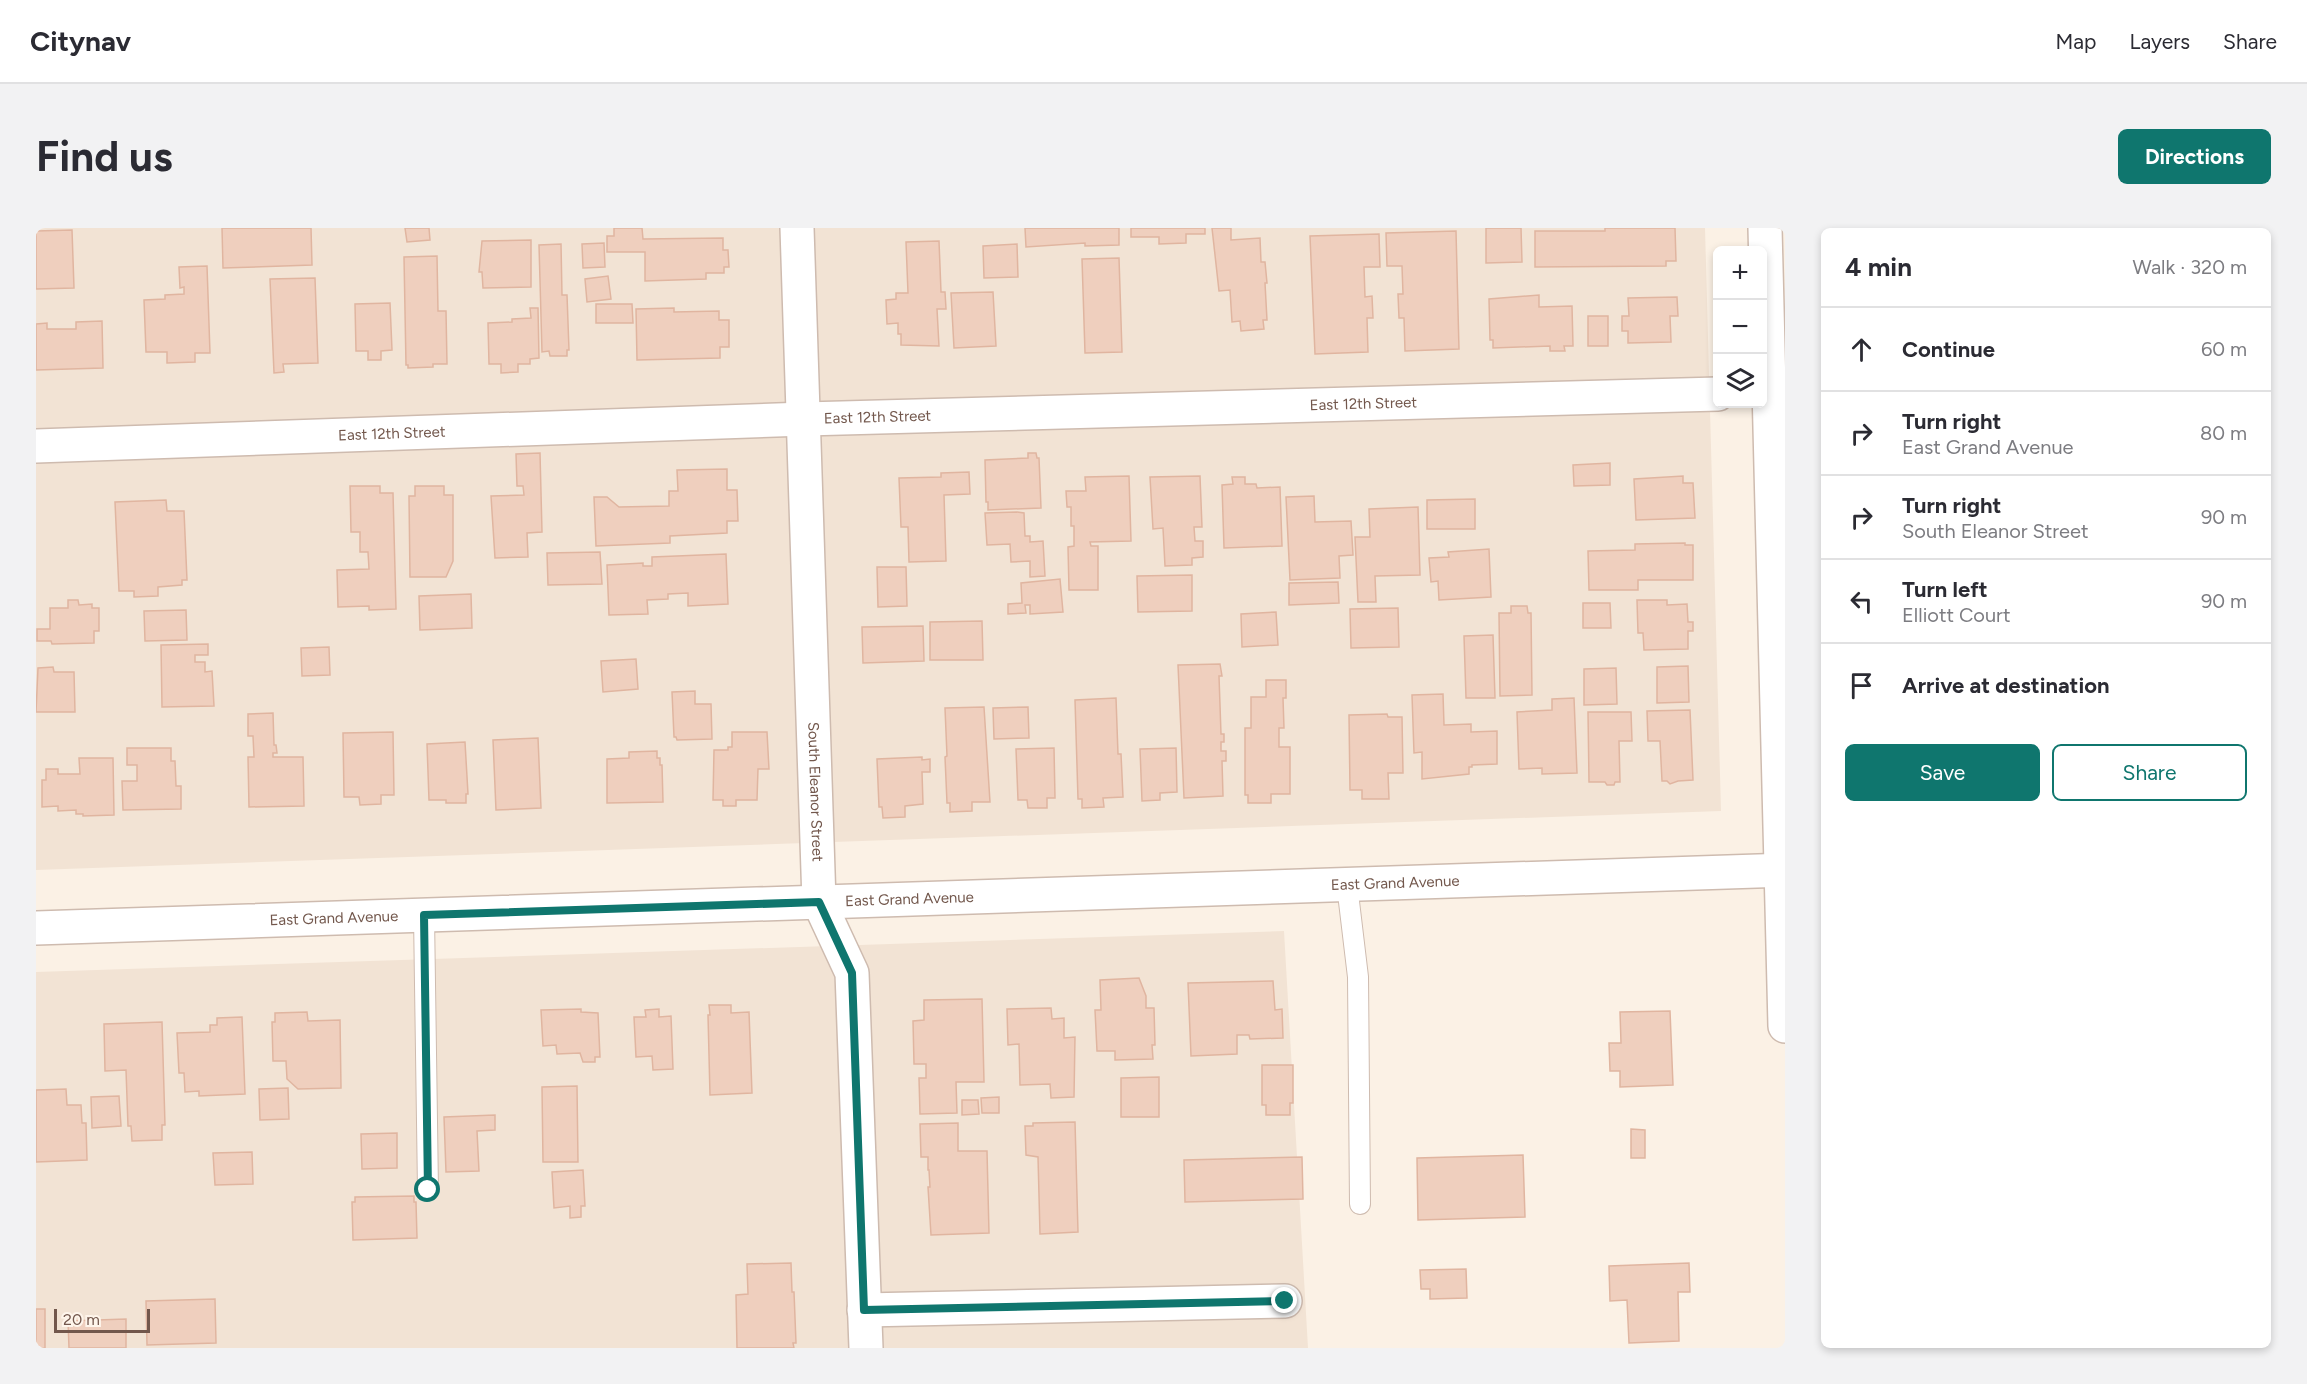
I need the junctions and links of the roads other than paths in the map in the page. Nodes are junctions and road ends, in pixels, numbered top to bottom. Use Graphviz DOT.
graph roads {
  1 [pos="797,228"];
  2 [pos="1765,228"];
  3 [pos="1766,354"];
  4 [pos="1713,394"];
  5 [pos="1767,408"];
  6 [pos="805,419"];
  7 [pos="36,446"];
  8 [pos="1783,870"];
  9 [pos="1347,885"];
  10 [pos="819,902"];
  11 [pos="424,915"];
  12 [pos="36,928"];
  13 [pos="1785,1026"];
  14 [pos="428,1190"];
  15 [pos="1360,1204"];
  16 [pos="1285,1301"];
  17 [pos="864,1310"];
  18 [pos="866,1348"];
  1 -- 6 [label="street, South Eleanor Street"];
  2 -- 3 [label="street"];
  4 -- 6 [label="street, East 12th Street"];
  5 -- 8 [label="street"];
  6 -- 7 [label="street, East 12th Street"];
  6 -- 10 [label="street, South Eleanor Street"];
  8 -- 9 [label="street, East Grand Avenue"];
  8 -- 13 [label="street"];
  9 -- 10 [label="street, East Grand Avenue"];
  9 -- 15 [label="lane"];
  10 -- 11 [label="street, East Grand Avenue"];
  10 -- 17 [label="street, South Eleanor Street"];
  11 -- 12 [label="street, East Grand Avenue"];
  11 -- 14 [label="lane"];
  16 -- 17 [label="street"];
  17 -- 18 [label="street, South Eleanor Street"];
}
